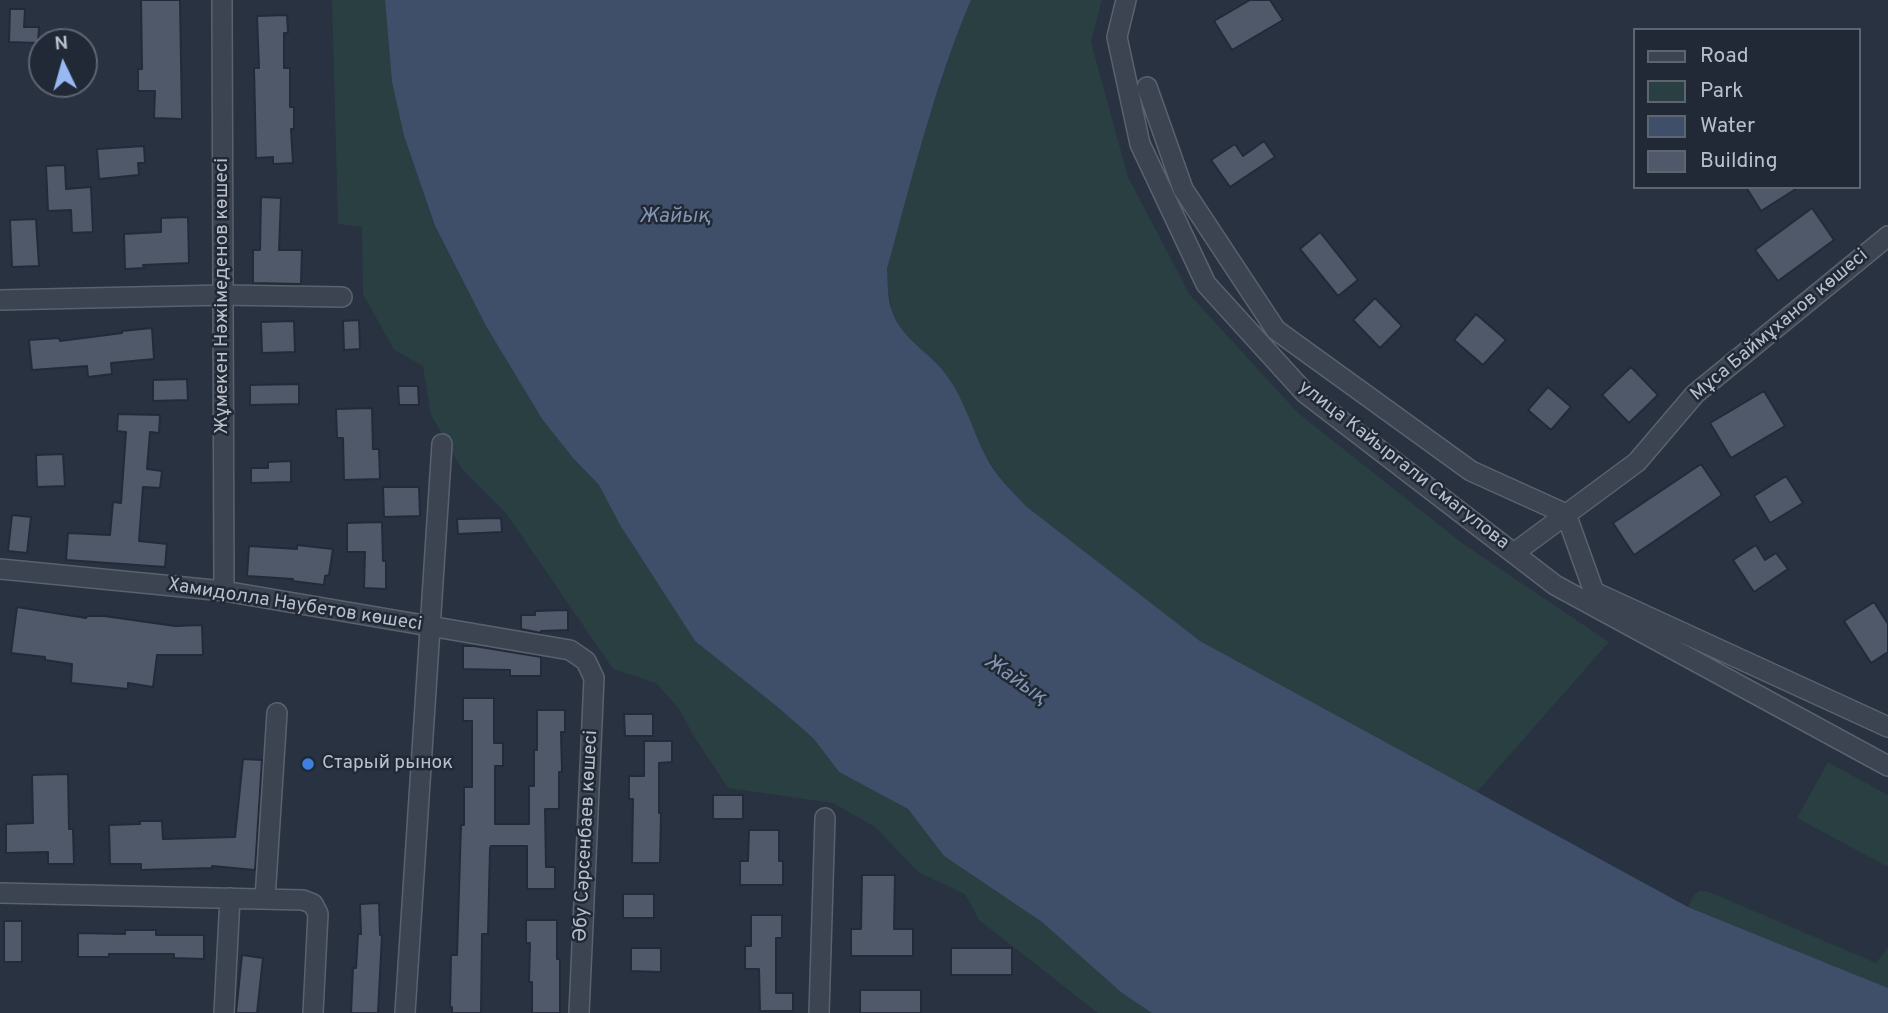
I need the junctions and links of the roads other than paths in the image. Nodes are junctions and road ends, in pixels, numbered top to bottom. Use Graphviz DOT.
graph roads {
  1 [pos="222,0"];
  2 [pos="1126,0"];
  3 [pos="1147,87"];
  4 [pos="1888,236"];
  5 [pos="223,295"];
  6 [pos="342,297"];
  7 [pos="0,300"];
  8 [pos="442,444"];
  9 [pos="1566,514"];
  10 [pos="1514,553"];
  11 [pos="0,569"];
  12 [pos="224,591"];
  13 [pos="431,626"];
  14 [pos="586,661"];
  15 [pos="277,713"];
  16 [pos="1888,727"];
  17 [pos="1888,766"];
  18 [pos="825,818"];
  19 [pos="0,893"];
  20 [pos="230,898"];
  21 [pos="265,899"];
  22 [pos="224,1013"];
  23 [pos="313,1013"];
  24 [pos="405,1013"];
  25 [pos="579,1013"];
  26 [pos="819,1013"];
  1 -- 5 [label="street, Жұмекен Нәжімеденов көшесі"];
  2 -- 10 [label="street, улица Кайыргали Смагулова"];
  3 -- 9 [label="street"];
  4 -- 9 [label="street, Мұса Баймұханов көшесі"];
  5 -- 6 [label="street"];
  5 -- 7 [label="street"];
  5 -- 12 [label="street, Жұмекен Нәжімеденов көшесі"];
  8 -- 13 [label="street"];
  9 -- 10 [label="street, Мұса Баймұханов көшесі"];
  9 -- 16 [label="street"];
  10 -- 17 [label="street, улица Кайыргали Смагулова"];
  11 -- 12 [label="street, Хамидолла Наубетов көшесі"];
  12 -- 13 [label="street, Хамидолла Наубетов көшесі"];
  13 -- 14 [label="street, Хамидолла Наубетов көшесі"];
  13 -- 24 [label="street"];
  14 -- 25 [label="street, Әбу Сәрсенбаев көшесі"];
  15 -- 21 [label="street"];
  18 -- 26 [label="street"];
  19 -- 20 [label="street"];
  20 -- 21 [label="street"];
  20 -- 22 [label="street"];
  21 -- 23 [label="street"];
}
